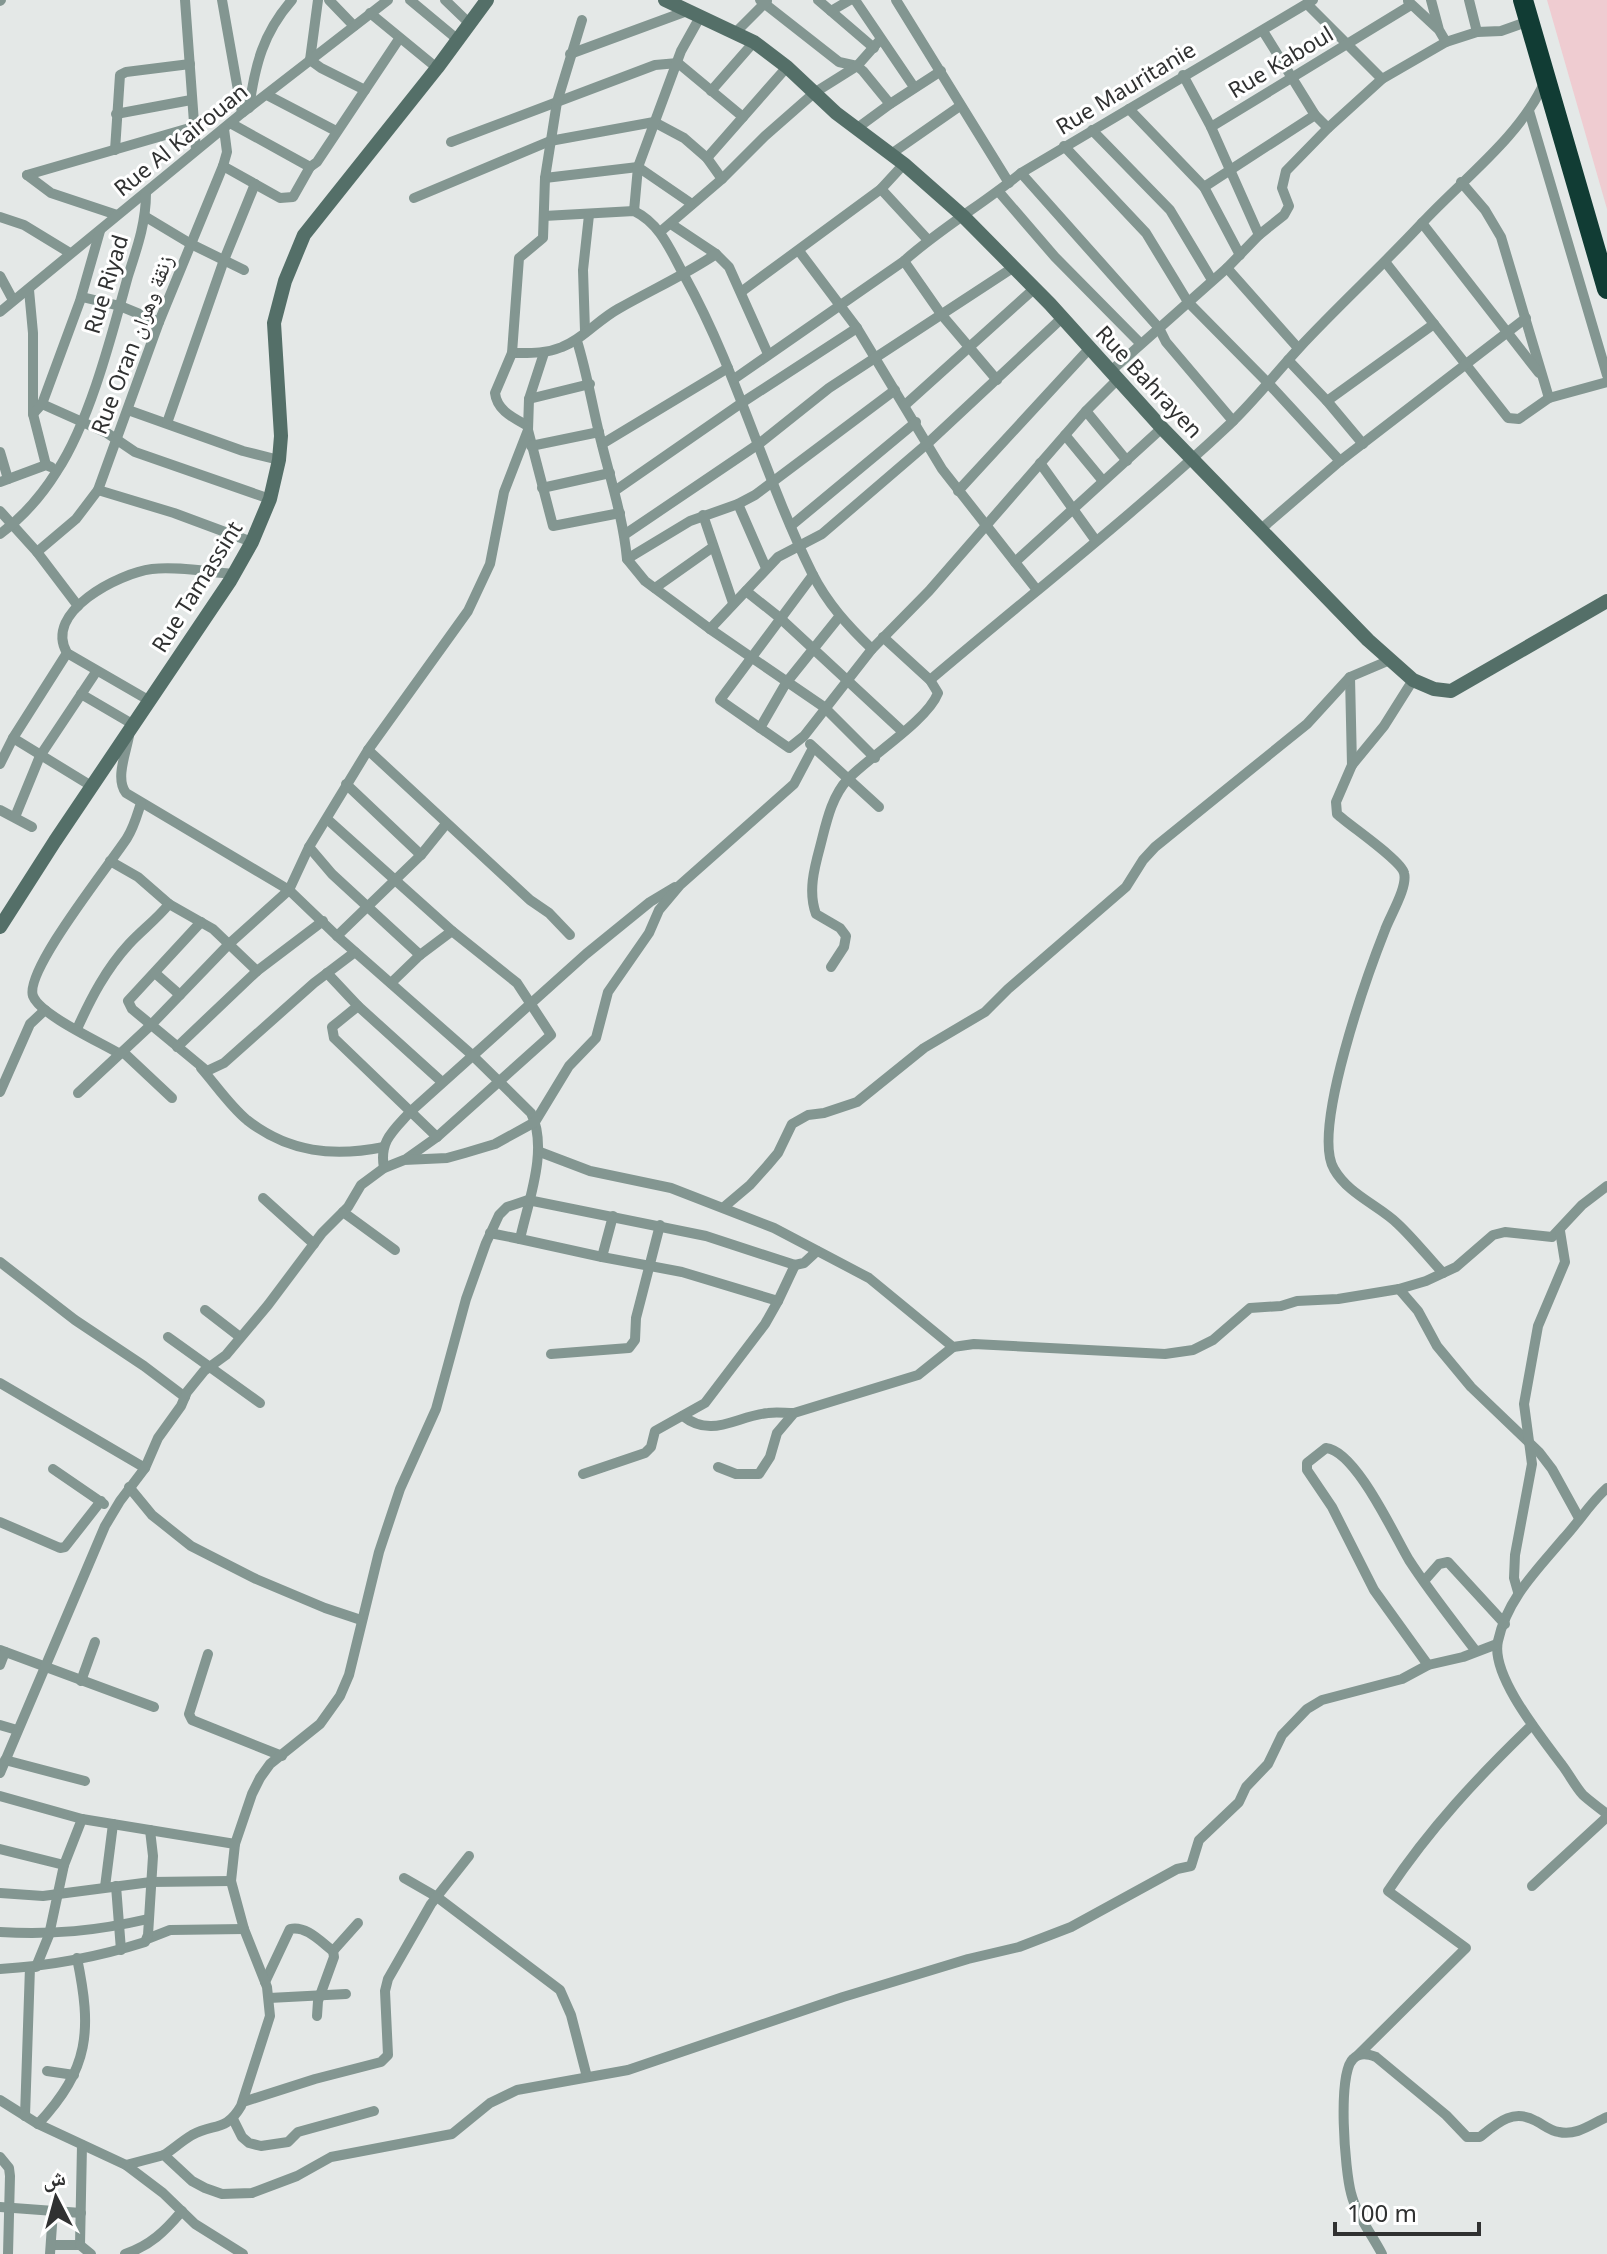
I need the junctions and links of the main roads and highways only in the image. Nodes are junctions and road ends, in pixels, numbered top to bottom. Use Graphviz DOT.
graph roads {
  1 [pos="1523,0"];
  2 [pos="1537,0"];
  3 [pos="1607,241"];
  4 [pos="1607,289"];
  1 -- 4 [label="highway"];
  2 -- 3 [label="highway"];
}
